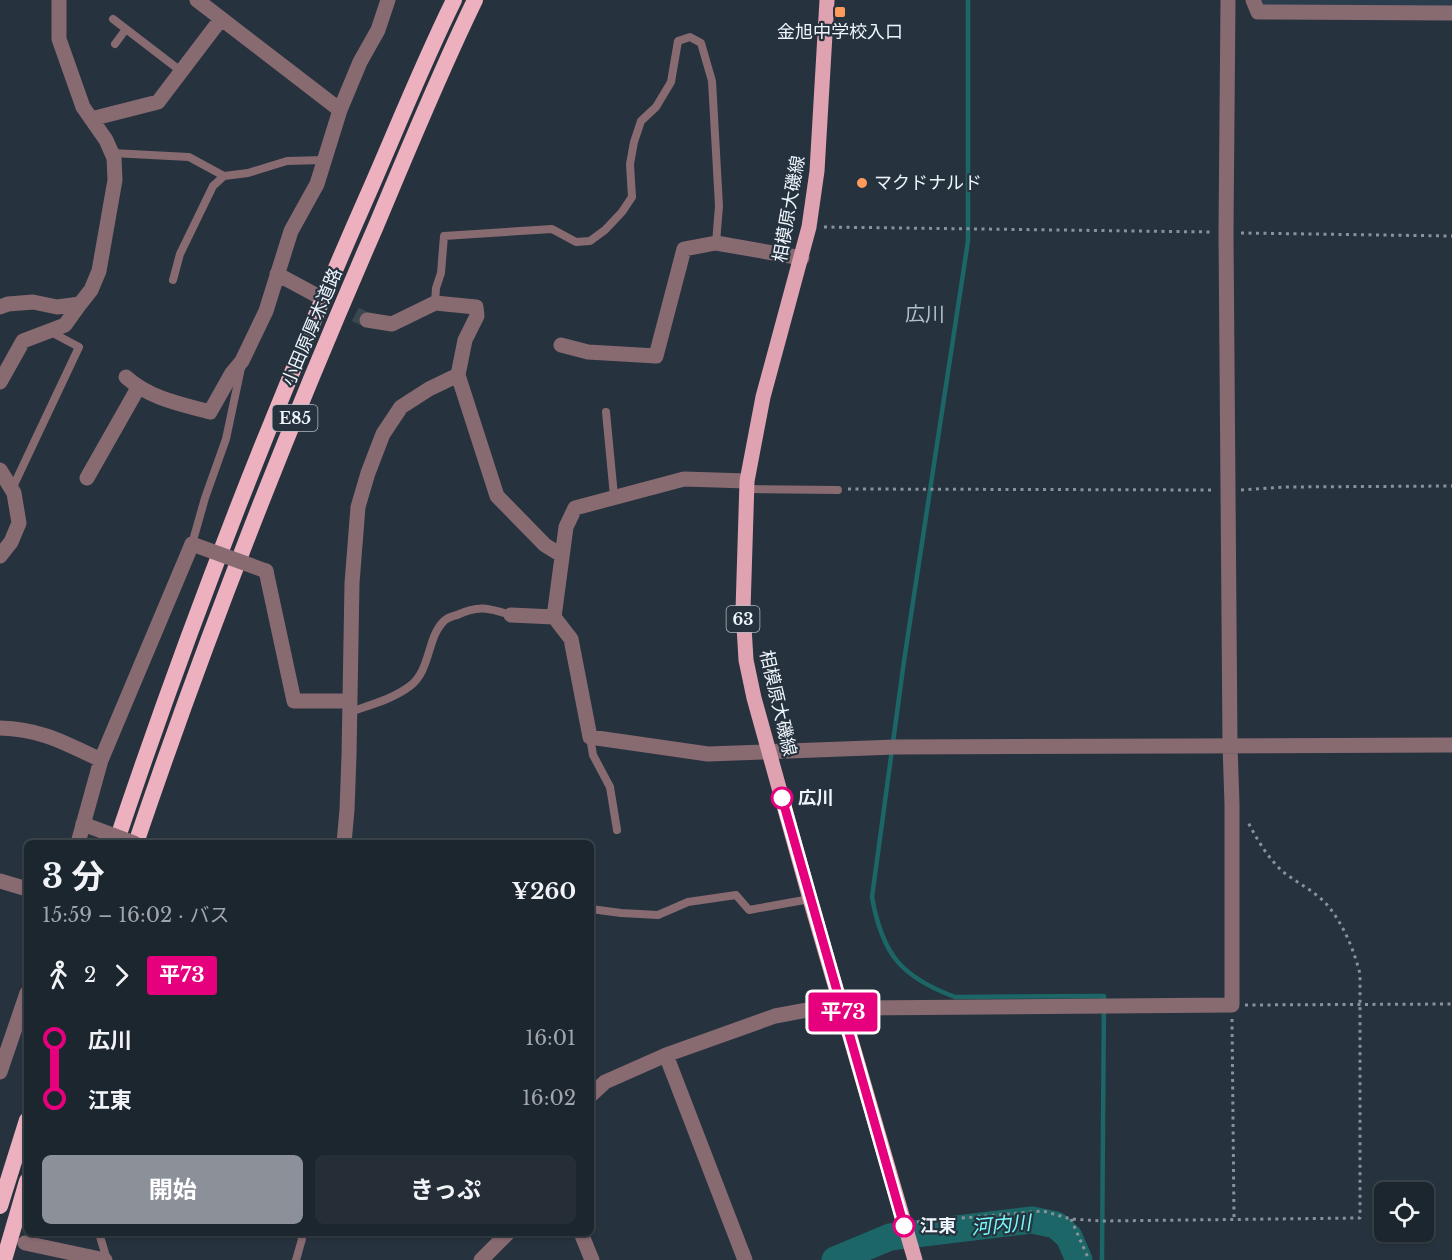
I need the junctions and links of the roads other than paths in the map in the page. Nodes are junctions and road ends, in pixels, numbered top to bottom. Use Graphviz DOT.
graph roads {
  1 [pos="59,0"];
  2 [pos="197,0"];
  3 [pos="388,0"];
  4 [pos="454,0"];
  5 [pos="475,0"];
  6 [pos="827,0"];
  7 [pos="1228,0"];
  8 [pos="1252,0"];
  9 [pos="1452,14"];
  10 [pos="113,19"];
  11 [pos="221,19"];
  12 [pos="126,29"];
  13 [pos="115,44"];
  14 [pos="182,72"];
  15 [pos="340,110"];
  16 [pos="91,119"];
  17 [pos="112,153"];
  18 [pos="324,160"];
  19 [pos="224,176"];
  20 [pos="716,243"];
  21 [pos="802,258"];
  22 [pos="277,274"];
  23 [pos="173,280"];
  24 [pos="314,294"];
  25 [pos="435,303"];
  26 [pos="80,304"];
  27 [pos="0,307"];
  28 [pos="367,320"];
  29 [pos="47,330"];
  30 [pos="561,345"];
  31 [pos="242,361"];
  32 [pos="458,375"];
  33 [pos="126,377"];
  34 [pos="0,382"];
  35 [pos="138,388"];
  36 [pos="606,412"];
  37 [pos="0,470"];
  38 [pos="87,478"];
  39 [pos="747,485"];
  40 [pos="12,489"];
  41 [pos="838,490"];
  42 [pos="614,496"];
  43 [pos="192,544"];
  44 [pos="561,555"];
  45 [pos="0,556"];
  46 [pos="511,615"];
  47 [pos="554,617"];
  48 [pos="350,707"];
  49 [pos="0,728"];
  50 [pos="590,737"];
  51 [pos="1230,745"];
  52 [pos="1452,745"];
  53 [pos="768,751"];
  54 [pos="101,760"];
  55 [pos="83,824"];
  56 [pos="617,830"];
  57 [pos="79,840"];
  58 [pos="117,840"];
  59 [pos="127,840"];
  60 [pos="136,840"];
  61 [pos="344,840"];
  62 [pos="0,881"];
  63 [pos="24,888"];
  64 [pos="810,899"];
  65 [pos="594,909"];
  66 [pos="24,1002"];
  67 [pos="840,1004"];
  68 [pos="666,1055"];
  69 [pos="0,1072"];
  70 [pos="594,1092"];
  71 [pos="24,1130"];
  72 [pos="24,1191"];
  73 [pos="0,1206"];
  74 [pos="100,1236"];
  75 [pos="301,1236"];
  76 [pos="500,1236"];
  77 [pos="582,1236"];
  78 [pos="42,1246"];
  79 [pos="4,1260"];
  80 [pos="106,1260"];
  81 [pos="296,1260"];
  82 [pos="481,1260"];
  83 [pos="592,1260"];
  84 [pos="744,1260"];
  85 [pos="915,1260"];
  1 -- 16 [label="street"];
  2 -- 11 [label="street"];
  3 -- 15 [label="street"];
  4 -- 58 [label="highway, 小田原厚木道路 / E85"];
  5 -- 60 [label="highway, 小田原厚木道路 / E85"];
  6 -- 21 [label="main road, 相模原大磯線 / 63"];
  7 -- 51 [label="street"];
  8 -- 9 [label="street"];
  10 -- 12 [label="lane"];
  11 -- 14 [label="street"];
  11 -- 15 [label="street"];
  12 -- 13 [label="lane"];
  12 -- 14 [label="lane"];
  14 -- 16 [label="street"];
  15 -- 18 [label="street"];
  16 -- 17 [label="street"];
  17 -- 19 [label="lane"];
  17 -- 26 [label="street"];
  18 -- 19 [label="lane"];
  18 -- 22 [label="street"];
  19 -- 23 [label="lane"];
  20 -- 21 [label="street"];
  20 -- 25 [label="lane"];
  20 -- 30 [label="street"];
  21 -- 39 [label="main road, 相模原大磯線 / 63"];
  22 -- 24 [label="street"];
  22 -- 31 [label="street"];
  25 -- 28 [label="street"];
  25 -- 32 [label="street"];
  26 -- 27 [label="street"];
  26 -- 29 [label="street"];
  29 -- 34 [label="street"];
  29 -- 40 [label="lane"];
  31 -- 35 [label="street"];
  31 -- 43 [label="lane"];
  32 -- 44 [label="street"];
  32 -- 48 [label="street"];
  33 -- 35 [label="street"];
  35 -- 38 [label="street"];
  36 -- 42 [label="lane"];
  37 -- 40 [label="street"];
  39 -- 41 [label="lane"];
  39 -- 42 [label="street"];
  39 -- 53 [label="main road, 相模原大磯線 / 63"];
  40 -- 45 [label="street"];
  42 -- 44 [label="street"];
  43 -- 48 [label="street, bridge"];
  43 -- 54 [label="street"];
  44 -- 47 [label="street"];
  46 -- 47 [label="street"];
  46 -- 48 [label="lane"];
  47 -- 50 [label="street"];
  48 -- 61 [label="street"];
  49 -- 54 [label="street"];
  50 -- 53 [label="street"];
  50 -- 56 [label="lane"];
  51 -- 52 [label="street"];
  51 -- 53 [label="street"];
  51 -- 67 [label="street"];
  53 -- 64 [label="main road, 相模原大磯線 / 63"];
  54 -- 55 [label="street"];
  55 -- 57 [label="street"];
  55 -- 59 [label="street, bridge"];
  62 -- 63 [label="street"];
  64 -- 65 [label="lane"];
  64 -- 67 [label="main road, 相模原大磯線 / 63"];
  66 -- 69 [label="street"];
  67 -- 68 [label="street"];
  67 -- 85 [label="main road, 相模原大磯線 / 63"];
  68 -- 70 [label="street"];
  68 -- 84 [label="street"];
  71 -- 73 [label="highway"];
  72 -- 79 [label="highway"];
  74 -- 80 [label="lane"];
  75 -- 81 [label="lane"];
  76 -- 82 [label="street"];
  77 -- 83 [label="street"];
  78 -- 80 [label="street"];
}
